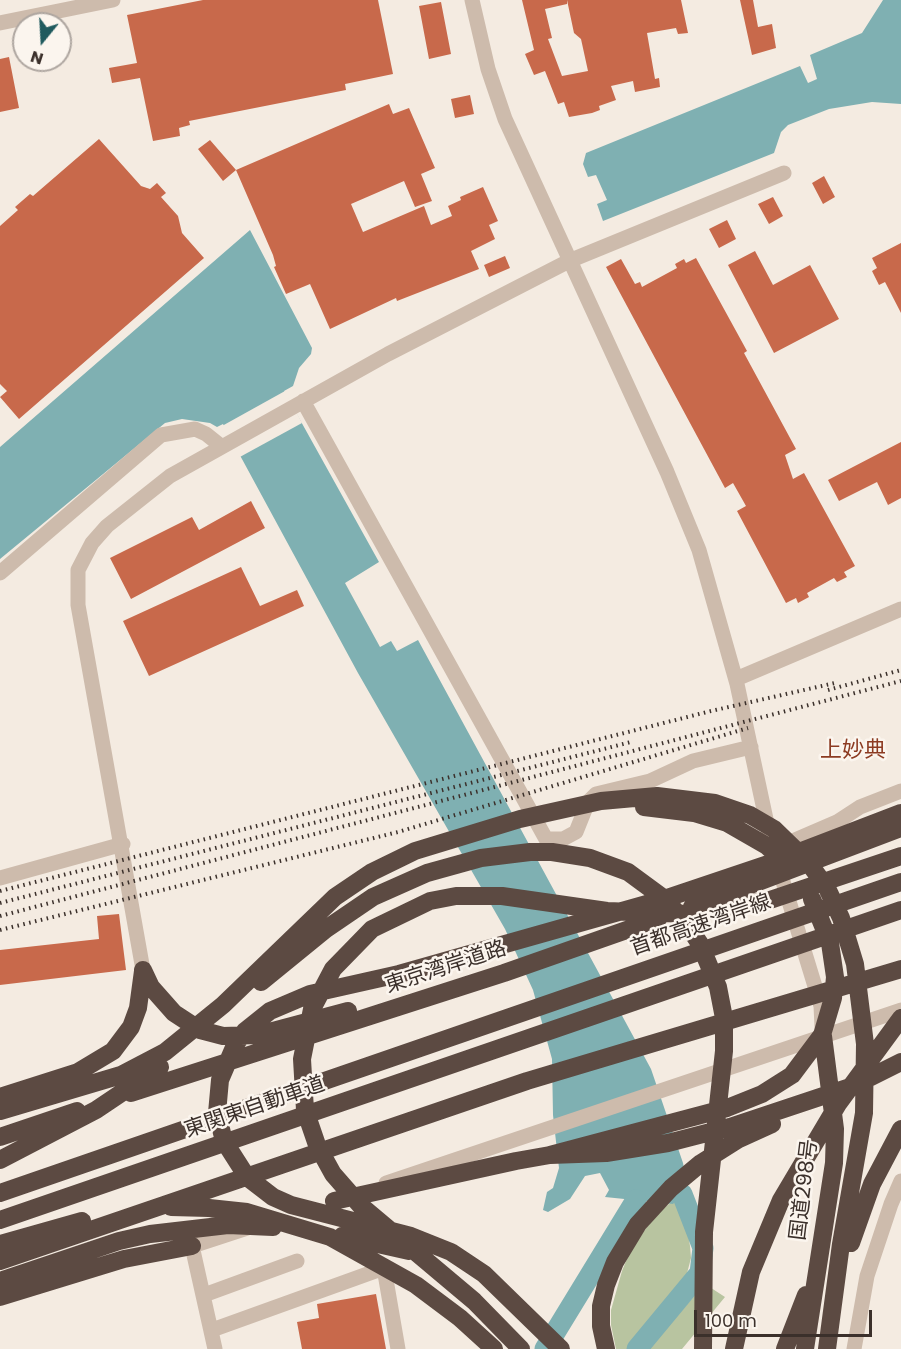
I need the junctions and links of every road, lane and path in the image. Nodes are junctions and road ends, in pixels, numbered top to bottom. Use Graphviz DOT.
graph roads {
  1 [pos="113,0"];
  2 [pos="472,0"];
  3 [pos="0,23"];
  4 [pos="784,173"];
  5 [pos="569,261"];
  6 [pos="298,403"];
  7 [pos="226,444"];
  8 [pos="0,573"];
  9 [pos="901,609"];
  10 [pos="736,679"];
  11 [pos="751,747"];
  12 [pos="901,791"];
  13 [pos="901,813"];
  14 [pos="901,828"];
  15 [pos="483,829"];
  16 [pos="123,844"];
  17 [pos="773,849"];
  18 [pos="901,856"];
  19 [pos="0,878"];
  20 [pos="901,882"];
  21 [pos="901,909"];
  22 [pos="901,969"];
  23 [pos="144,970"];
  24 [pos="504,973"];
  25 [pos="901,1010"];
  26 [pos="516,1014"];
  27 [pos="901,1018"];
  28 [pos="823,1036"];
  29 [pos="901,1062"];
  30 [pos="858,1084"];
  31 [pos="0,1097"];
  32 [pos="0,1111"];
  33 [pos="901,1128"];
  34 [pos="2,1136"];
  35 [pos="550,1155"];
  36 [pos="0,1160"];
  37 [pos="901,1181"];
  38 [pos="0,1193"];
  39 [pos="334,1201"];
  40 [pos="0,1220"];
  41 [pos="0,1244"];
  42 [pos="192,1246"];
  43 [pos="0,1261"];
  44 [pos="297,1261"];
  45 [pos="818,1270"];
  46 [pos="28,1279"];
  47 [pos="0,1281"];
  48 [pos="204,1295"];
  49 [pos="0,1298"];
  50 [pos="512,1300"];
  51 [pos="830,1323"];
  52 [pos="212,1330"];
  53 [pos="215,1349"];
  54 [pos="398,1349"];
  55 [pos="494,1349"];
  56 [pos="521,1349"];
  57 [pos="561,1349"];
  58 [pos="606,1349"];
  59 [pos="703,1349"];
  60 [pos="734,1349"];
  61 [pos="785,1349"];
  62 [pos="805,1349"];
  63 [pos="827,1349"];
  64 [pos="854,1349"];
  1 -- 3 [label="street"];
  2 -- 5 [label="street"];
  4 -- 5 [label="street"];
  5 -- 6 [label="street"];
  5 -- 10 [label="street"];
  6 -- 7 [label="street"];
  6 -- 11 [label="street"];
  7 -- 8 [label="street"];
  7 -- 16 [label="street"];
  9 -- 10 [label="street"];
  10 -- 11 [label="street"];
  11 -- 17 [label="street"];
  12 -- 17 [label="street"];
  13 -- 50 [label="highway"];
  14 -- 24 [label="highway, 東京湾岸道路"];
  15 -- 32 [label="highway"];
  15 -- 35 [label="highway"];
  15 -- 51 [label="highway"];
  16 -- 19 [label="street"];
  16 -- 23 [label="street"];
  17 -- 28 [label="street"];
  18 -- 56 [label="highway"];
  20 -- 26 [label="highway, 首都高速湾岸線"];
  21 -- 40 [label="highway, 東関東自動車道"];
  22 -- 43 [label="highway"];
  23 -- 24 [label="highway"];
  23 -- 31 [label="highway"];
  24 -- 34 [label="highway, 東京湾岸道路"];
  25 -- 28 [label="street"];
  26 -- 38 [label="highway, 東関東自動車道"];
  27 -- 60 [label="highway"];
  28 -- 39 [label="street"];
  28 -- 45 [label="highway, 国道298号"];
  29 -- 30 [label="highway"];
  30 -- 35 [label="highway"];
  30 -- 58 [label="highway"];
  33 -- 51 [label="highway"];
  35 -- 39 [label="highway"];
  36 -- 59 [label="highway"];
  37 -- 64 [label="street"];
  39 -- 42 [label="street"];
  41 -- 55 [label="highway"];
  42 -- 46 [label="highway"];
  42 -- 48 [label="street"];
  44 -- 48 [label="street"];
  45 -- 61 [label="highway"];
  45 -- 62 [label="highway, 国道298号"];
  46 -- 47 [label="highway"];
  46 -- 49 [label="highway"];
  46 -- 50 [label="highway"];
  48 -- 52 [label="street"];
  50 -- 57 [label="highway"];
  51 -- 63 [label="highway"];
  52 -- 53 [label="street"];
  52 -- 54 [label="street"];
}
